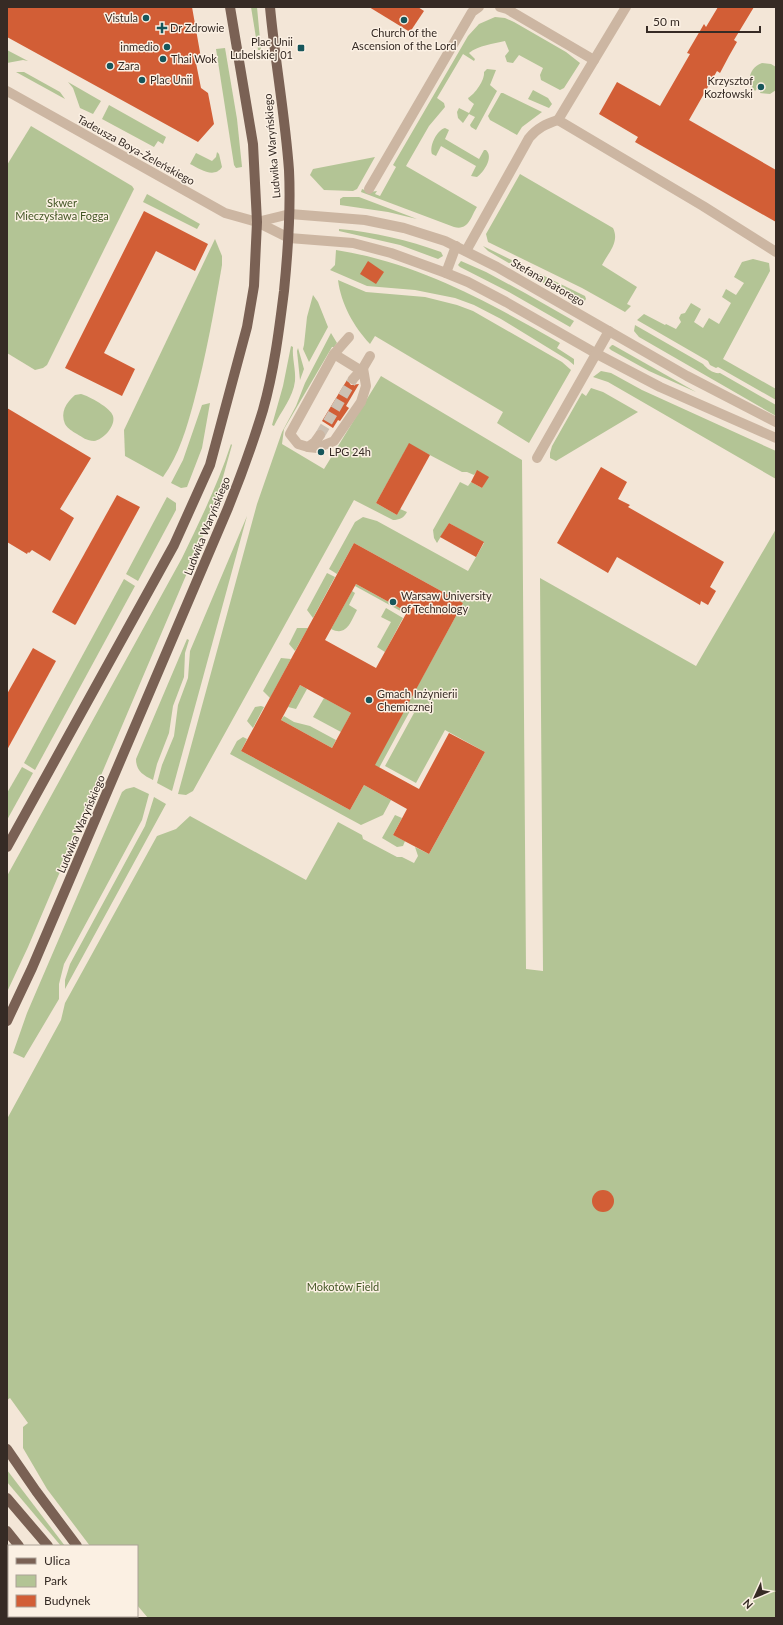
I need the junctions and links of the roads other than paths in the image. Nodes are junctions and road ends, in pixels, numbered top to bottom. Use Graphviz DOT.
graph roads {
  1 [pos="230,7"];
  2 [pos="270,7"];
  3 [pos="479,7"];
  4 [pos="500,7"];
  5 [pos="626,7"];
  6 [pos="594,60"];
  7 [pos="7,91"];
  8 [pos="558,120"];
  9 [pos="369,189"];
  10 [pos="290,214"];
  11 [pos="257,222"];
  12 [pos="289,238"];
  13 [pos="456,246"];
  14 [pos="466,251"];
  15 [pos="776,252"];
  16 [pos="446,273"];
  17 [pos="609,331"];
  18 [pos="349,337"];
  19 [pos="334,354"];
  20 [pos="597,354"];
  21 [pos="370,356"];
  22 [pos="362,369"];
  23 [pos="353,379"];
  24 [pos="776,422"];
  25 [pos="320,436"];
  26 [pos="776,438"];
  27 [pos="308,446"];
  28 [pos="537,458"];
  29 [pos="7,847"];
  30 [pos="7,1021"];
  31 [pos="7,1449"];
  32 [pos="7,1498"];
  33 [pos="7,1531"];
  34 [pos="19,1545"];
  35 [pos="47,1545"];
  36 [pos="76,1545"];
  1 -- 11 [label="main road, Ludwika Waryńskiego"];
  2 -- 10 [label="main road, Ludwika Waryńskiego"];
  3 -- 9 [label="street"];
  4 -- 6 [label="street"];
  5 -- 6 [label="street"];
  6 -- 8 [label="street"];
  7 -- 11 [label="street, Tadeusza Boya-Żeleńskiego"];
  8 -- 14 [label="street"];
  8 -- 15 [label="street"];
  10 -- 11 [label="street, Tadeusza Boya-Żeleńskiego"];
  10 -- 12 [label="main road, Ludwika Waryńskiego"];
  10 -- 13 [label="street, Stefana Batorego"];
  11 -- 12 [label="street, Tadeusza Boya-Żeleńskiego"];
  11 -- 29 [label="main road, Ludwika Waryńskiego"];
  12 -- 16 [label="street"];
  12 -- 30 [label="main road, Ludwika Waryńskiego"];
  13 -- 14 [label="street, Stefana Batorego"];
  13 -- 16 [label="street"];
  14 -- 17 [label="street, Stefana Batorego"];
  16 -- 20 [label="street"];
  17 -- 20 [label="street"];
  17 -- 24 [label="street, Stefana Batorego"];
  18 -- 19 [label="street"];
  19 -- 22 [label="street"];
  19 -- 27 [label="street"];
  20 -- 26 [label="street"];
  20 -- 28 [label="street"];
  21 -- 22 [label="street"];
  22 -- 23 [label="street"];
  22 -- 27 [label="street"];
  25 -- 27 [label="street"];
  31 -- 36 [label="main road"];
  32 -- 35 [label="main road"];
  33 -- 34 [label="main road"];
}
